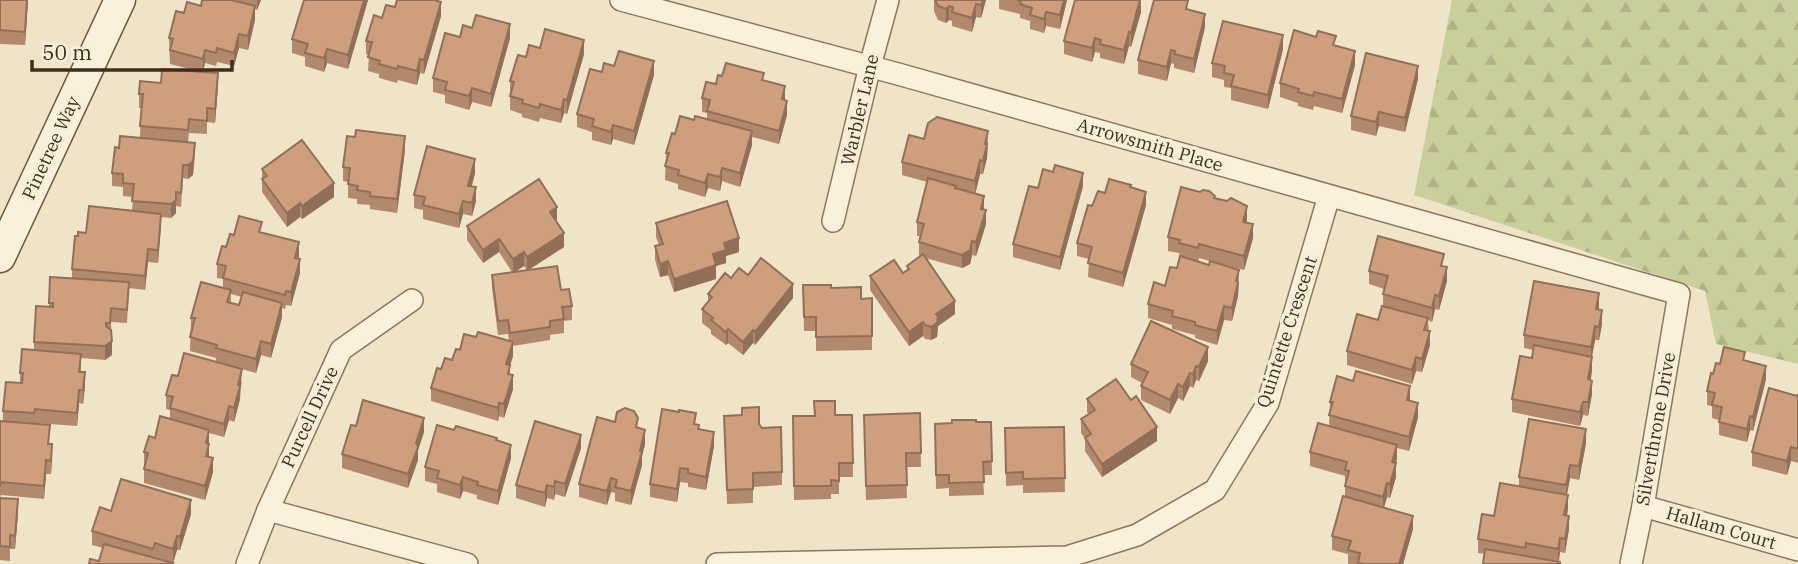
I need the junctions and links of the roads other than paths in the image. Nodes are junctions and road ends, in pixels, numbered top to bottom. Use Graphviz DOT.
graph roads {
  1 [pos="120,0"];
  2 [pos="621,0"];
  3 [pos="888,0"];
  4 [pos="870,66"];
  5 [pos="1329,196"];
  6 [pos="834,221"];
  7 [pos="0,257"];
  8 [pos="1679,294"];
  9 [pos="412,300"];
  10 [pos="1643,506"];
  11 [pos="268,510"];
  12 [pos="1798,550"];
  13 [pos="247,564"];
  14 [pos="467,564"];
  15 [pos="718,564"];
  16 [pos="1631,564"];
  1 -- 7 [label="street, Pinetree Way"];
  2 -- 4 [label="street, Arrowsmith Place"];
  3 -- 4 [label="street, Warbler Lane"];
  4 -- 5 [label="street, Arrowsmith Place"];
  4 -- 6 [label="street, Warbler Lane"];
  5 -- 8 [label="street, Arrowsmith Place"];
  5 -- 15 [label="street, Quintette Crescent"];
  8 -- 10 [label="street, Silverthrone Drive"];
  9 -- 11 [label="street, Purcell Drive"];
  10 -- 12 [label="street, Hallam Court"];
  10 -- 16 [label="street, Silverthrone Drive"];
  11 -- 13 [label="street, Purcell Drive"];
  11 -- 14 [label="street"];
}
